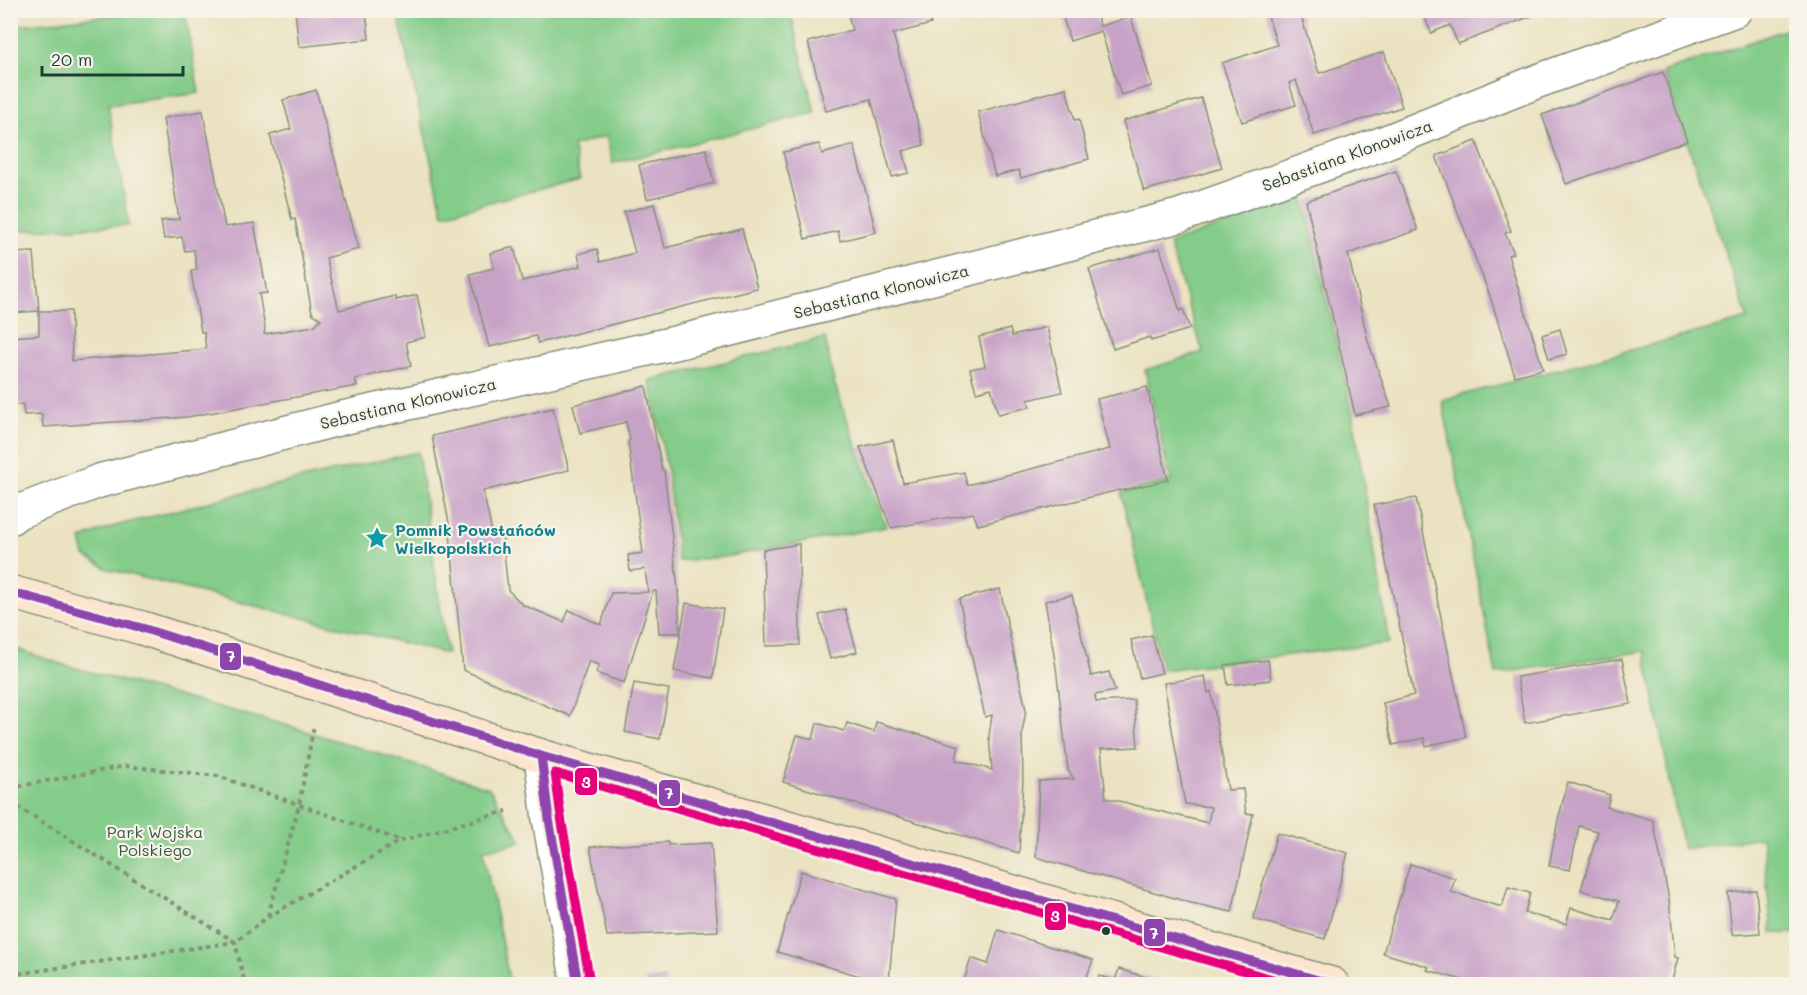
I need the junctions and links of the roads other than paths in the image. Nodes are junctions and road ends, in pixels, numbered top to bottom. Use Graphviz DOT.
graph roads {
  1 [pos="1736,10"];
  2 [pos="10,518"];
  3 [pos="10,592"];
  4 [pos="541,756"];
  5 [pos="578,984"];
  6 [pos="1332,984"];
  1 -- 2 [label="street, Sebastiana Klonowicza"];
  3 -- 4 [label="street"];
  4 -- 5 [label="street"];
  4 -- 6 [label="street"];
}
